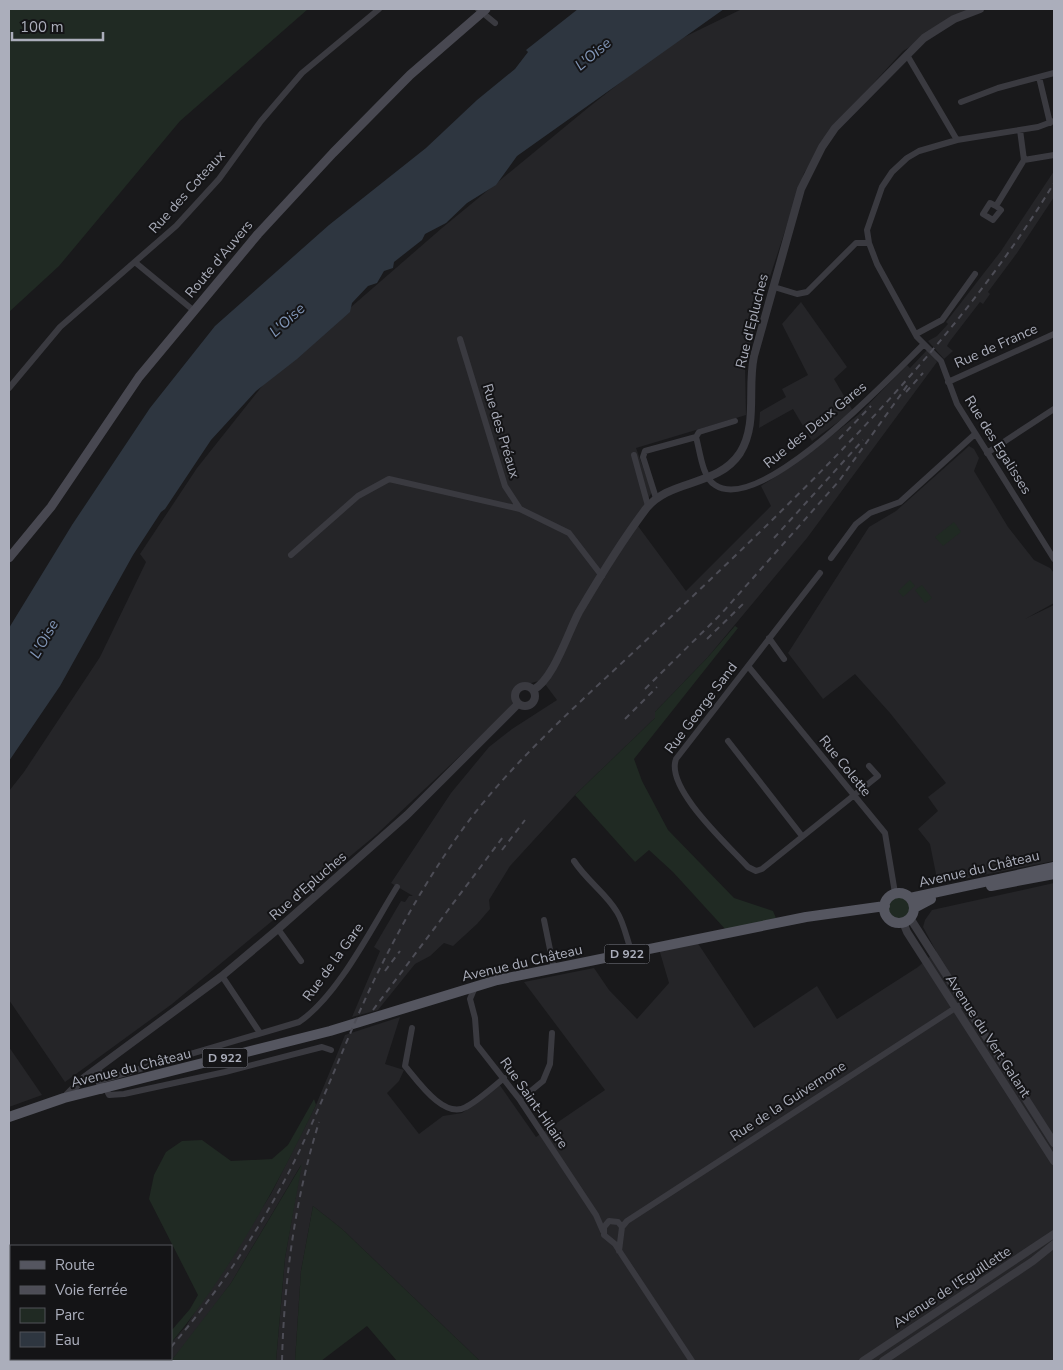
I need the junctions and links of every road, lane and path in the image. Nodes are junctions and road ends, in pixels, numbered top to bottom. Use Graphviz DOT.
graph roads {
  1 [pos="379,9"];
  2 [pos="980,9"];
  3 [pos="482,10"];
  4 [pos="495,23"];
  5 [pos="907,54"];
  6 [pos="1054,73"];
  7 [pos="1039,77"];
  8 [pos="961,102"];
  9 [pos="1052,122"];
  10 [pos="1020,130"];
  11 [pos="957,140"];
  12 [pos="1054,155"];
  13 [pos="1024,160"];
  14 [pos="996,206"];
  15 [pos="867,230"];
  16 [pos="869,243"];
  17 [pos="856,244"];
  18 [pos="136,263"];
  19 [pos="975,274"];
  20 [pos="774,287"];
  21 [pos="194,310"];
  22 [pos="916,334"];
  23 [pos="1054,334"];
  24 [pos="460,338"];
  25 [pos="924,344"];
  26 [pos="948,382"];
  27 [pos="9,388"];
  28 [pos="1054,409"];
  29 [pos="734,421"];
  30 [pos="975,434"];
  31 [pos="696,437"];
  32 [pos="987,452"];
  33 [pos="634,455"];
  34 [pos="708,478"];
  35 [pos="656,498"];
  36 [pos="648,506"];
  37 [pos="520,509"];
  38 [pos="290,556"];
  39 [pos="9,558"];
  40 [pos="831,558"];
  41 [pos="1054,559"];
  42 [pos="820,573"];
  43 [pos="602,576"];
  44 [pos="769,638"];
  45 [pos="784,658"];
  46 [pos="748,666"];
  47 [pos="534,690"];
  48 [pos="518,704"];
  49 [pos="728,741"];
  50 [pos="870,766"];
  51 [pos="853,796"];
  52 [pos="802,836"];
  53 [pos="574,861"];
  54 [pos="1054,867"];
  55 [pos="1054,874"];
  56 [pos="397,887"];
  57 [pos="895,893"];
  58 [pos="910,898"];
  59 [pos="885,906"];
  60 [pos="914,908"];
  61 [pos="544,920"];
  62 [pos="907,920"];
  63 [pos="278,929"];
  64 [pos="632,953"];
  65 [pos="301,961"];
  66 [pos="554,969"];
  67 [pos="222,976"];
  68 [pos="476,986"];
  69 [pos="459,991"];
  70 [pos="470,999"];
  71 [pos="962,1003"];
  72 [pos="954,1008"];
  73 [pos="412,1028"];
  74 [pos="552,1033"];
  75 [pos="260,1034"];
  76 [pos="331,1050"];
  77 [pos="98,1069"];
  78 [pos="90,1074"];
  79 [pos="504,1078"];
  80 [pos="102,1086"];
  81 [pos="87,1093"];
  82 [pos="64,1098"];
  83 [pos="520,1100"];
  84 [pos="9,1117"];
  85 [pos="1054,1143"];
  86 [pos="1054,1161"];
  87 [pos="596,1215"];
  88 [pos="612,1220"];
  89 [pos="621,1225"];
  90 [pos="603,1231"];
  91 [pos="1054,1234"];
  92 [pos="619,1238"];
  93 [pos="610,1240"];
  94 [pos="1054,1244"];
  95 [pos="619,1251"];
  96 [pos="692,1361"];
  97 [pos="863,1361"];
  98 [pos="883,1361"];
  1 -- 18 [label="street, Rue des Coteaux"];
  2 -- 5 [label="street, Rue d'Epluches"];
  3 -- 4 [label="street"];
  3 -- 21 [label="main road, Route d'Auvers"];
  5 -- 11 [label="street"];
  5 -- 20 [label="street, Rue d'Epluches"];
  6 -- 7 [label="street"];
  7 -- 8 [label="street"];
  7 -- 9 [label="street"];
  9 -- 10 [label="street"];
  10 -- 11 [label="street"];
  10 -- 13 [label="street"];
  11 -- 15 [label="street"];
  12 -- 13 [label="street"];
  13 -- 14 [label="street"];
  15 -- 16 [label="street, Rue des Egalisses"];
  15 -- 17 [label="street"];
  16 -- 17 [label="street"];
  16 -- 22 [label="street, Rue des Egalisses"];
  17 -- 20 [label="street"];
  18 -- 21 [label="street"];
  18 -- 27 [label="street, Rue des Coteaux"];
  19 -- 22 [label="street"];
  20 -- 34 [label="street, Rue d'Epluches"];
  21 -- 39 [label="main road, Route d'Auvers"];
  22 -- 25 [label="street, Rue des Egalisses"];
  23 -- 26 [label="street, Rue de France"];
  24 -- 37 [label="street, Rue des Préaux"];
  25 -- 26 [label="street, Rue des Egalisses"];
  25 -- 34 [label="street, Rue des Deux Gares"];
  26 -- 30 [label="street, Rue des Egalisses"];
  28 -- 32 [label="street"];
  29 -- 31 [label="street"];
  30 -- 32 [label="street, Rue des Egalisses"];
  30 -- 40 [label="street"];
  31 -- 34 [label="street"];
  31 -- 35 [label="street"];
  32 -- 41 [label="street, Rue des Egalisses"];
  33 -- 36 [label="street"];
  34 -- 35 [label="street, Rue d'Epluches"];
  35 -- 36 [label="street, Rue d'Epluches"];
  36 -- 43 [label="street, Rue d'Epluches"];
  37 -- 38 [label="street"];
  37 -- 43 [label="street"];
  42 -- 44 [label="street, Rue George Sand"];
  43 -- 47 [label="street, Rue d'Epluches"];
  44 -- 45 [label="street"];
  44 -- 46 [label="street, Rue George Sand"];
  46 -- 51 [label="street, Rue Colette"];
  46 -- 52 [label="street, Rue George Sand"];
  47 -- 48 [label="street"];
  47 -- 48 [label="street"];
  48 -- 63 [label="street, Rue d'Epluches"];
  49 -- 52 [label="street"];
  50 -- 51 [label="street, Rue George Sand"];
  51 -- 52 [label="street, Rue George Sand"];
  51 -- 57 [label="street, Rue Colette"];
  53 -- 64 [label="street"];
  54 -- 58 [label="main road, Avenue du Château"];
  55 -- 60 [label="main road, Avenue du Château"];
  56 -- 75 [label="street, Rue de la Gare"];
  57 -- 58 [label="main road"];
  57 -- 59 [label="main road"];
  58 -- 60 [label="main road"];
  59 -- 62 [label="main road"];
  59 -- 64 [label="main road, Avenue du Château / D 922"];
  60 -- 62 [label="main road"];
  61 -- 66 [label="street"];
  62 -- 71 [label="street, Avenue du Vert Galant"];
  62 -- 72 [label="street, Avenue du Vert Galant"];
  63 -- 65 [label="street"];
  63 -- 67 [label="street, Rue d'Epluches"];
  64 -- 66 [label="main road, Avenue du Château / D 922"];
  66 -- 68 [label="main road, Avenue du Château / D 922"];
  67 -- 75 [label="street"];
  67 -- 77 [label="street, Rue d'Epluches"];
  68 -- 69 [label="main road, Avenue du Château / D 922"];
  68 -- 70 [label="street"];
  69 -- 70 [label="street"];
  69 -- 80 [label="main road, Avenue du Château / D 922"];
  70 -- 79 [label="street, Rue Saint-Hilaire"];
  71 -- 72 [label="street, Rue de la Guivernone"];
  71 -- 85 [label="street, Avenue du Vert Galant"];
  72 -- 86 [label="street, Avenue du Vert Galant"];
  72 -- 89 [label="street, Rue de la Guivernone"];
  73 -- 79 [label="street"];
  74 -- 83 [label="street"];
  75 -- 80 [label="street, Rue de la Gare"];
  76 -- 80 [label="street"];
  77 -- 78 [label="street, Rue d'Epluches"];
  77 -- 80 [label="street"];
  78 -- 81 [label="street"];
  78 -- 82 [label="street, Rue d'Epluches"];
  79 -- 83 [label="street, Rue Saint-Hilaire"];
  80 -- 81 [label="main road, Avenue du Château / D 922"];
  81 -- 82 [label="main road, Avenue du Château / D 922"];
  82 -- 84 [label="main road, D 922"];
  83 -- 87 [label="street, Rue Saint-Hilaire"];
  87 -- 88 [label="street"];
  87 -- 90 [label="street, Rue Saint-Hilaire"];
  88 -- 89 [label="street"];
  88 -- 90 [label="street"];
  89 -- 92 [label="street"];
  90 -- 93 [label="street, Rue Saint-Hilaire"];
  91 -- 97 [label="street, Avenue de l'Eguillette"];
  92 -- 93 [label="street"];
  92 -- 95 [label="street"];
  93 -- 95 [label="street, Rue Saint-Hilaire"];
  94 -- 98 [label="street, Avenue de l'Eguillette"];
  95 -- 96 [label="street, Rue Saint-Hilaire"];
}
